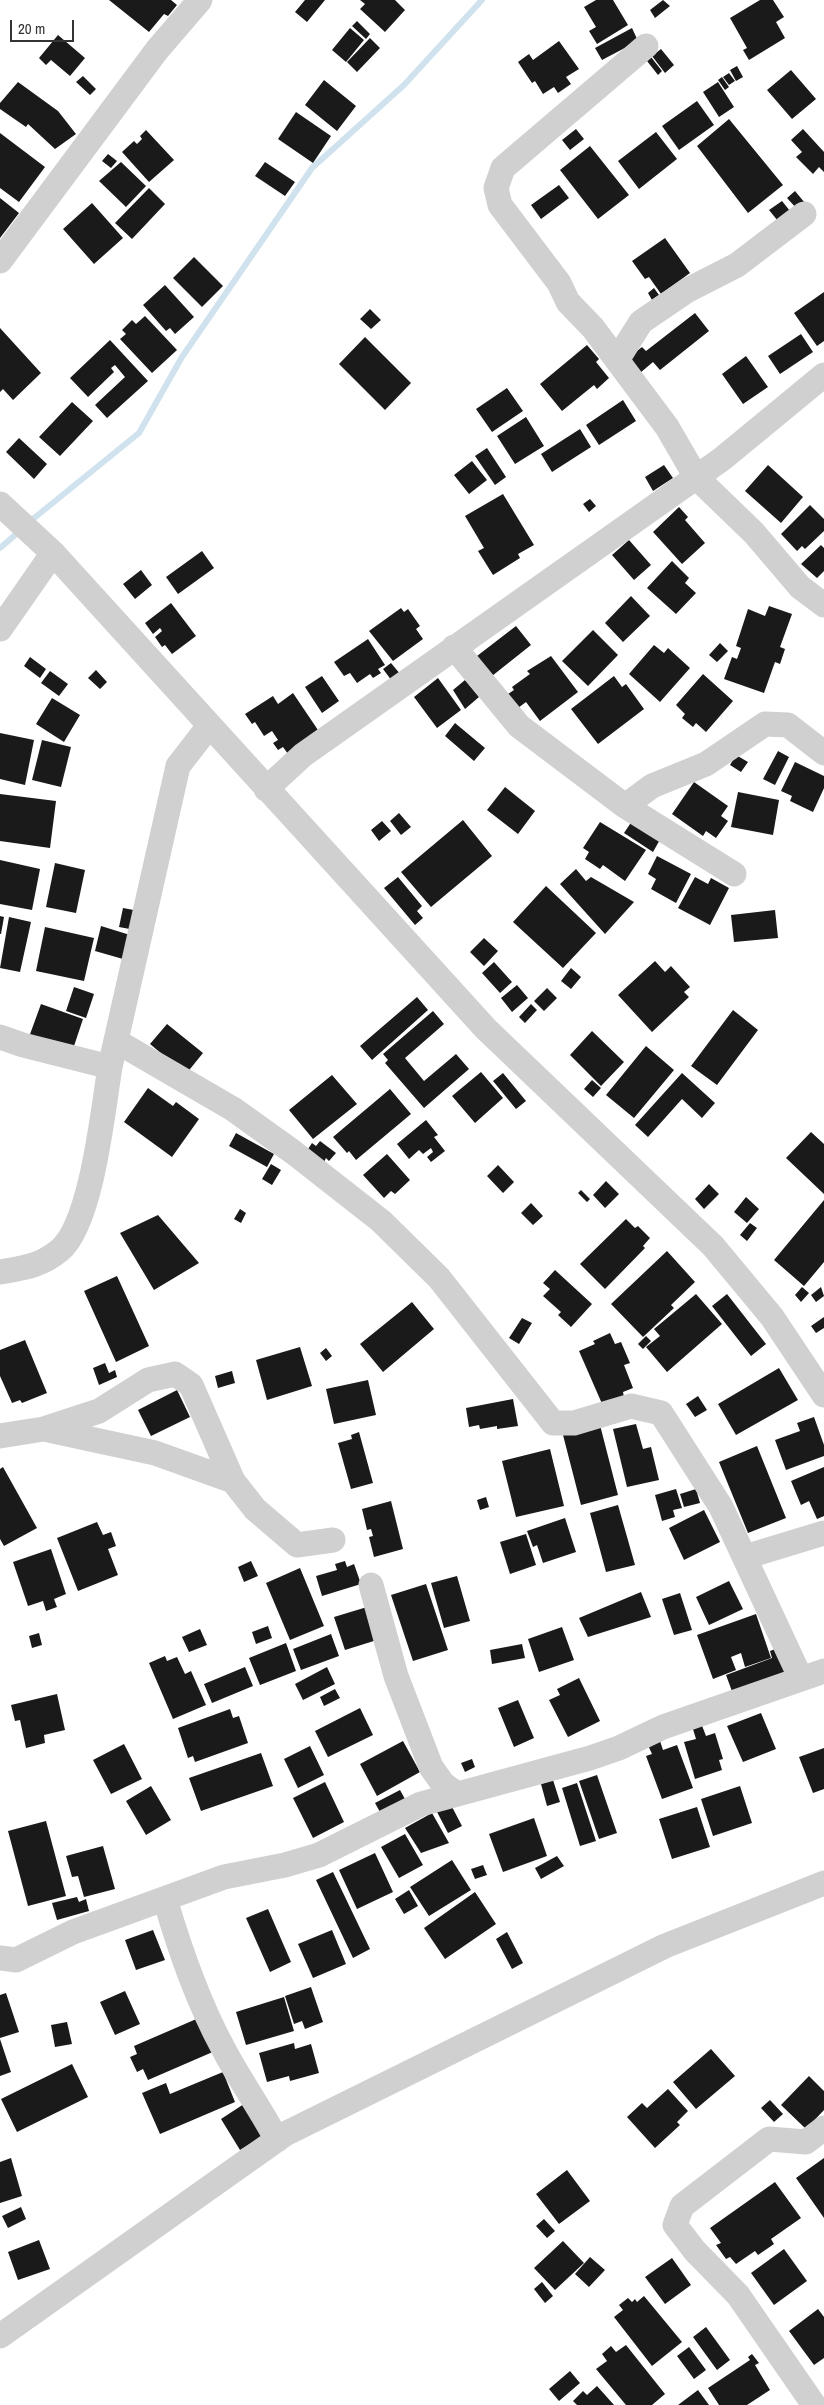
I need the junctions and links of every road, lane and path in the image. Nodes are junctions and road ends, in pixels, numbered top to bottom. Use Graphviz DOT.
graph roads {
  1 [pos="200,0"];
  2 [pos="646,46"];
  3 [pos="804,214"];
  4 [pos="0,261"];
  5 [pos="617,360"];
  6 [pos="824,375"];
  7 [pos="696,477"];
  8 [pos="5,508"];
  9 [pos="46,546"];
  10 [pos="812,586"];
  11 [pos="824,605"];
  12 [pos="0,629"];
  13 [pos="454,647"];
  14 [pos="209,726"];
  15 [pos="824,753"];
  16 [pos="266,789"];
  17 [pos="624,806"];
  18 [pos="734,874"];
  19 [pos="0,1036"];
  20 [pos="116,1041"];
  21 [pos="110,1066"];
  22 [pos="0,1272"];
  23 [pos="824,1395"];
  24 [pos="44,1429"];
  25 [pos="0,1436"];
  26 [pos="233,1481"];
  27 [pos="824,1533"];
  28 [pos="333,1540"];
  29 [pos="745,1558"];
  30 [pos="370,1585"];
  31 [pos="813,1674"];
  32 [pos="457,1794"];
  33 [pos="824,1882"];
  34 [pos="165,1899"];
  35 [pos="0,1958"];
  36 [pos="824,2128"];
  37 [pos="277,2140"];
  38 [pos="0,2336"];
  39 [pos="814,2405"];
  1 -- 4 [label="street"];
  2 -- 5 [label="street"];
  3 -- 5 [label="street"];
  5 -- 7 [label="street"];
  6 -- 7 [label="street"];
  7 -- 10 [label="street"];
  7 -- 13 [label="street"];
  8 -- 9 [label="street"];
  9 -- 12 [label="street"];
  9 -- 14 [label="street"];
  10 -- 11 [label="street"];
  13 -- 16 [label="street"];
  13 -- 17 [label="street"];
  14 -- 16 [label="street"];
  14 -- 20 [label="street"];
  15 -- 17 [label="street"];
  16 -- 23 [label="street"];
  17 -- 18 [label="street"];
  19 -- 21 [label="street"];
  20 -- 21 [label="street"];
  20 -- 29 [label="street"];
  21 -- 22 [label="street"];
  24 -- 25 [label="street"];
  24 -- 26 [label="street"];
  24 -- 26 [label="street"];
  26 -- 28 [label="street"];
  27 -- 29 [label="street"];
  29 -- 31 [label="street"];
  30 -- 32 [label="street"];
  31 -- 32 [label="street"];
  32 -- 34 [label="street"];
  33 -- 37 [label="street"];
  34 -- 35 [label="street"];
  34 -- 37 [label="street"];
  36 -- 39 [label="street"];
  37 -- 38 [label="street"];
}
